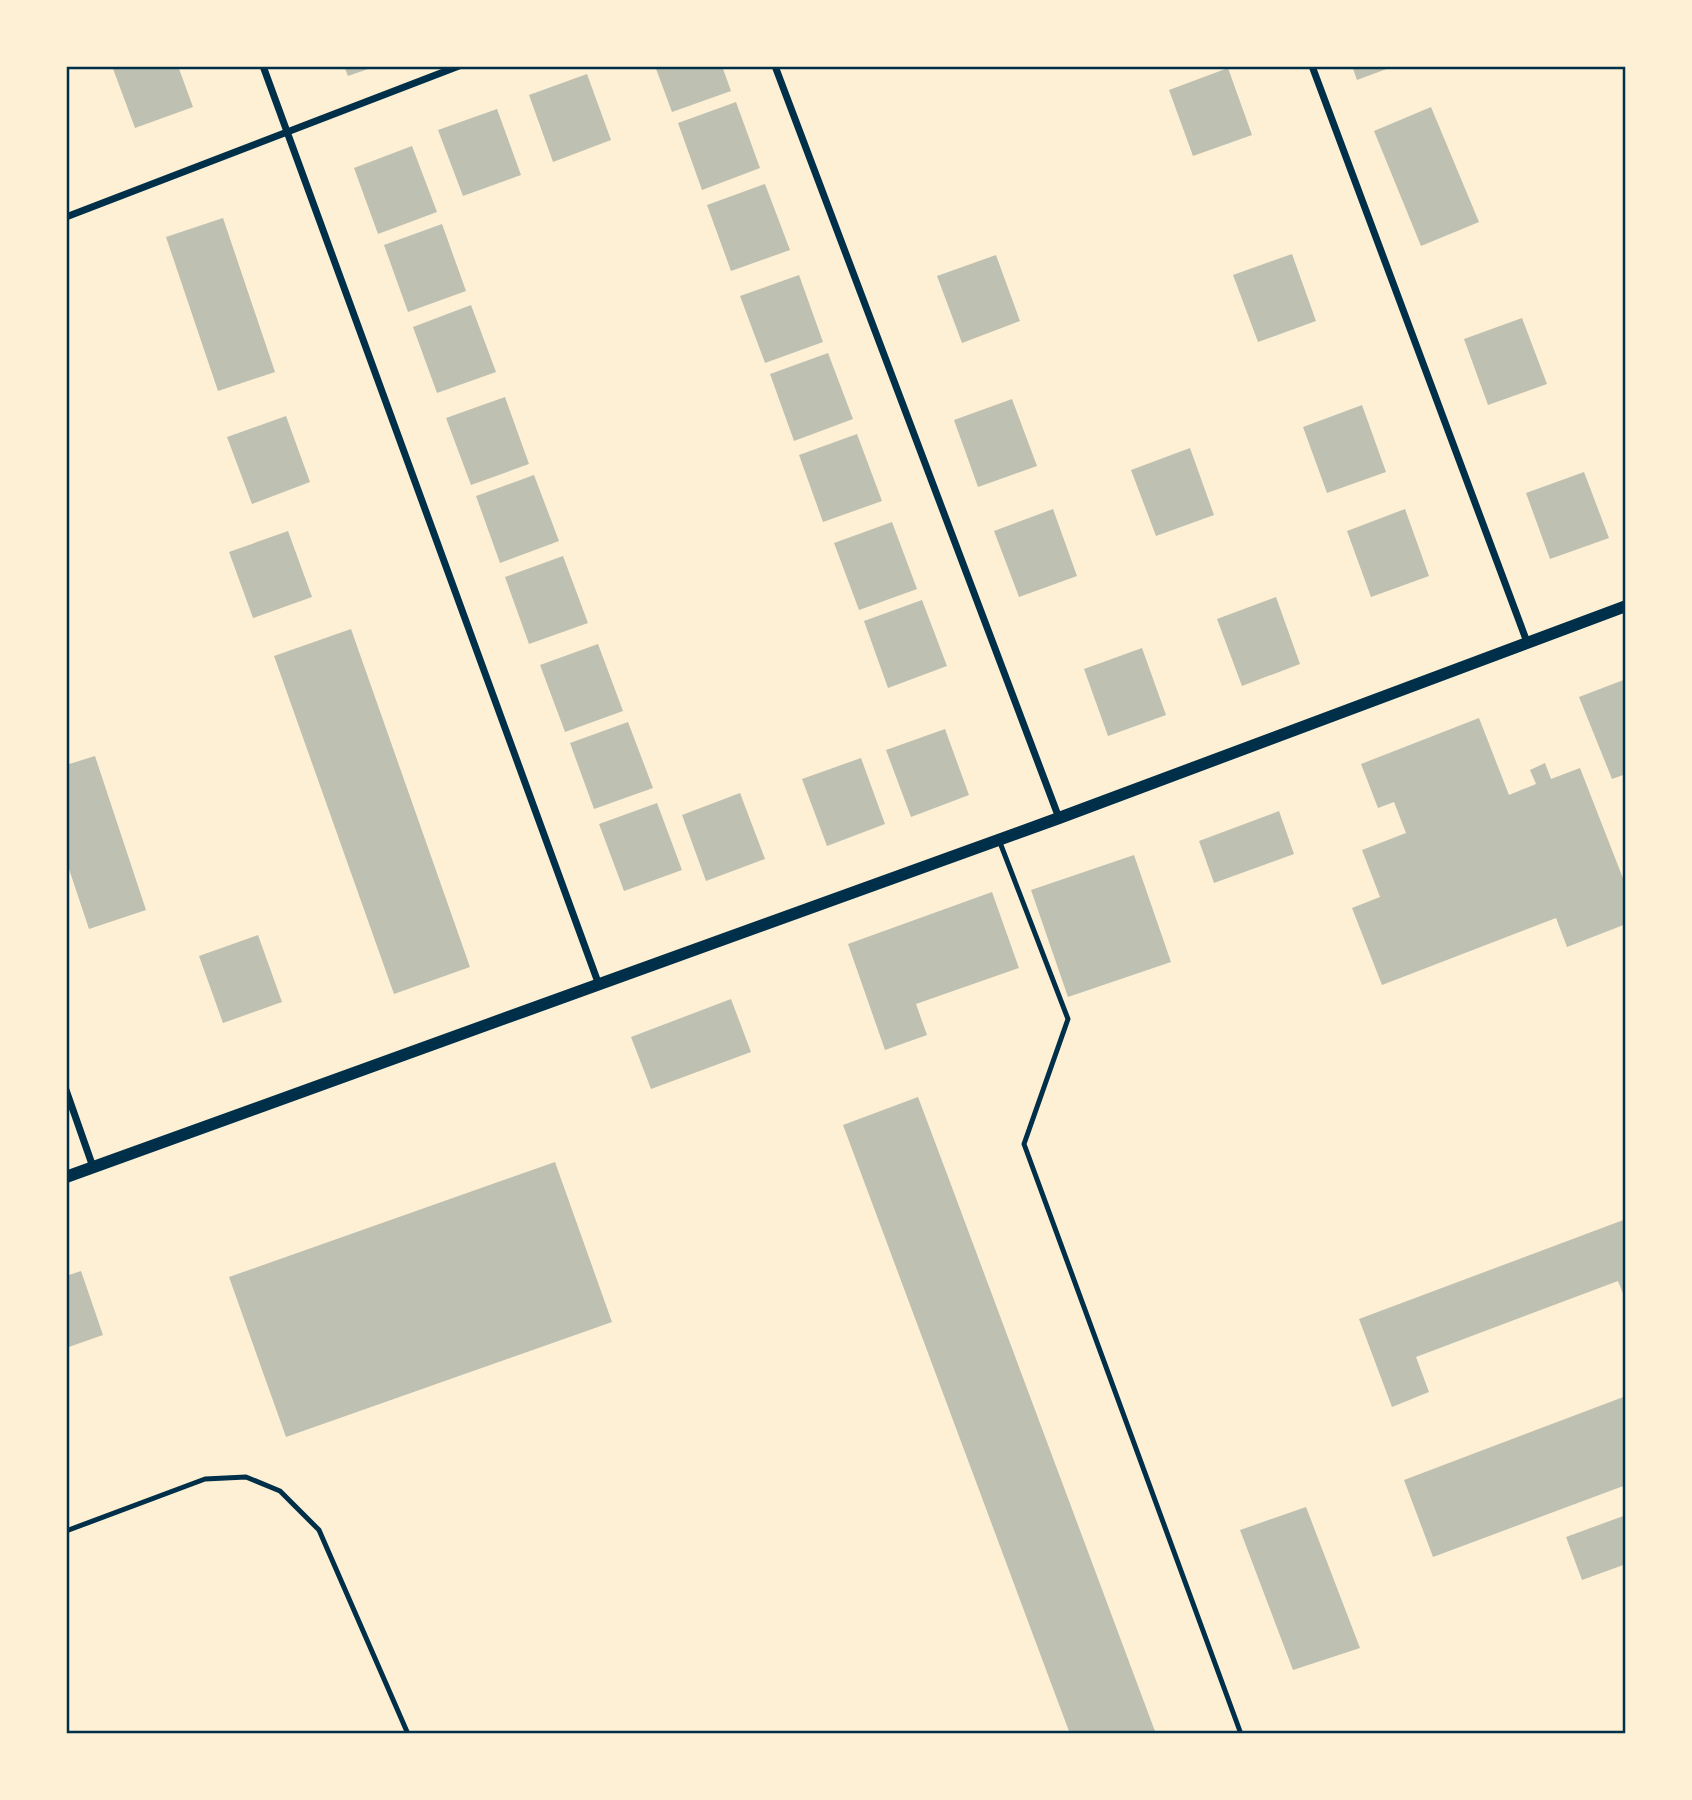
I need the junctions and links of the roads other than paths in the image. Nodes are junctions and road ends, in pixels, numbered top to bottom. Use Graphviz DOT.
graph roads {
  1 [pos="263,66"];
  2 [pos="459,66"];
  3 [pos="775,66"];
  4 [pos="1312,66"];
  5 [pos="288,132"];
  6 [pos="66,217"];
  7 [pos="1626,606"];
  8 [pos="1527,642"];
  9 [pos="1059,818"];
  10 [pos="999,840"];
  11 [pos="599,985"];
  12 [pos="66,1090"];
  13 [pos="93,1167"];
  14 [pos="66,1177"];
  15 [pos="66,1531"];
  16 [pos="408,1734"];
  17 [pos="1241,1734"];
  1 -- 5 [label="street"];
  2 -- 5 [label="street"];
  3 -- 9 [label="street"];
  4 -- 8 [label="street"];
  5 -- 6 [label="street"];
  5 -- 11 [label="street"];
  7 -- 8 [label="street"];
  8 -- 9 [label="street"];
  9 -- 10 [label="street"];
  10 -- 11 [label="street"];
  10 -- 17 [label="lane"];
  11 -- 13 [label="street"];
  12 -- 13 [label="street"];
  13 -- 14 [label="street"];
  15 -- 16 [label="lane"];
}
